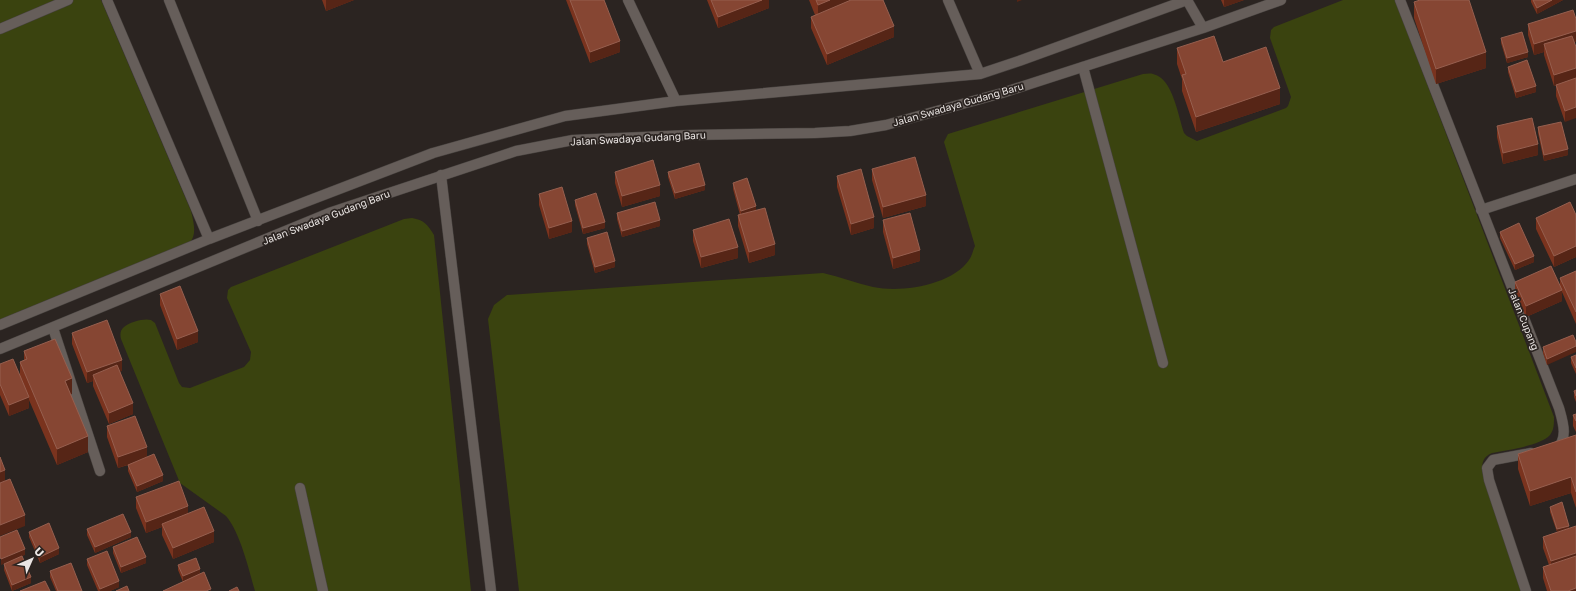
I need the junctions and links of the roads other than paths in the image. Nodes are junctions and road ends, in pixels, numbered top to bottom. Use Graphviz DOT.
graph roads {
  1 [pos="68,0"];
  2 [pos="108,0"];
  3 [pos="169,0"];
  4 [pos="628,0"];
  5 [pos="948,0"];
  6 [pos="1187,0"];
  7 [pos="1281,0"];
  8 [pos="1400,0"];
  9 [pos="0,28"];
  10 [pos="1203,28"];
  11 [pos="1082,67"];
  12 [pos="980,74"];
  13 [pos="676,101"];
  14 [pos="441,175"];
  15 [pos="1576,179"];
  16 [pos="1481,210"];
  17 [pos="258,221"];
  18 [pos="209,239"];
  19 [pos="0,325"];
  20 [pos="53,328"];
  21 [pos="0,349"];
  22 [pos="1163,363"];
  23 [pos="100,471"];
  24 [pos="300,488"];
  25 [pos="322,591"];
  26 [pos="491,591"];
  27 [pos="1526,591"];
  1 -- 9 [label="street"];
  2 -- 18 [label="street"];
  3 -- 17 [label="street"];
  4 -- 13 [label="street"];
  5 -- 12 [label="street"];
  6 -- 10 [label="street"];
  6 -- 12 [label="street"];
  7 -- 10 [label="street, Jalan Swadaya Gudang Baru"];
  8 -- 16 [label="street, Jalan Cupang"];
  10 -- 11 [label="street, Jalan Swadaya Gudang Baru"];
  11 -- 14 [label="street, Jalan Swadaya Gudang Baru"];
  11 -- 22 [label="street"];
  12 -- 13 [label="street"];
  13 -- 17 [label="street"];
  14 -- 20 [label="street, Jalan Swadaya Gudang Baru"];
  14 -- 26 [label="street"];
  15 -- 16 [label="street"];
  16 -- 27 [label="street, Jalan Cupang"];
  17 -- 18 [label="street"];
  18 -- 19 [label="street"];
  20 -- 21 [label="street, Jalan Swadaya Gudang Baru"];
  20 -- 23 [label="street"];
  24 -- 25 [label="street"];
}
